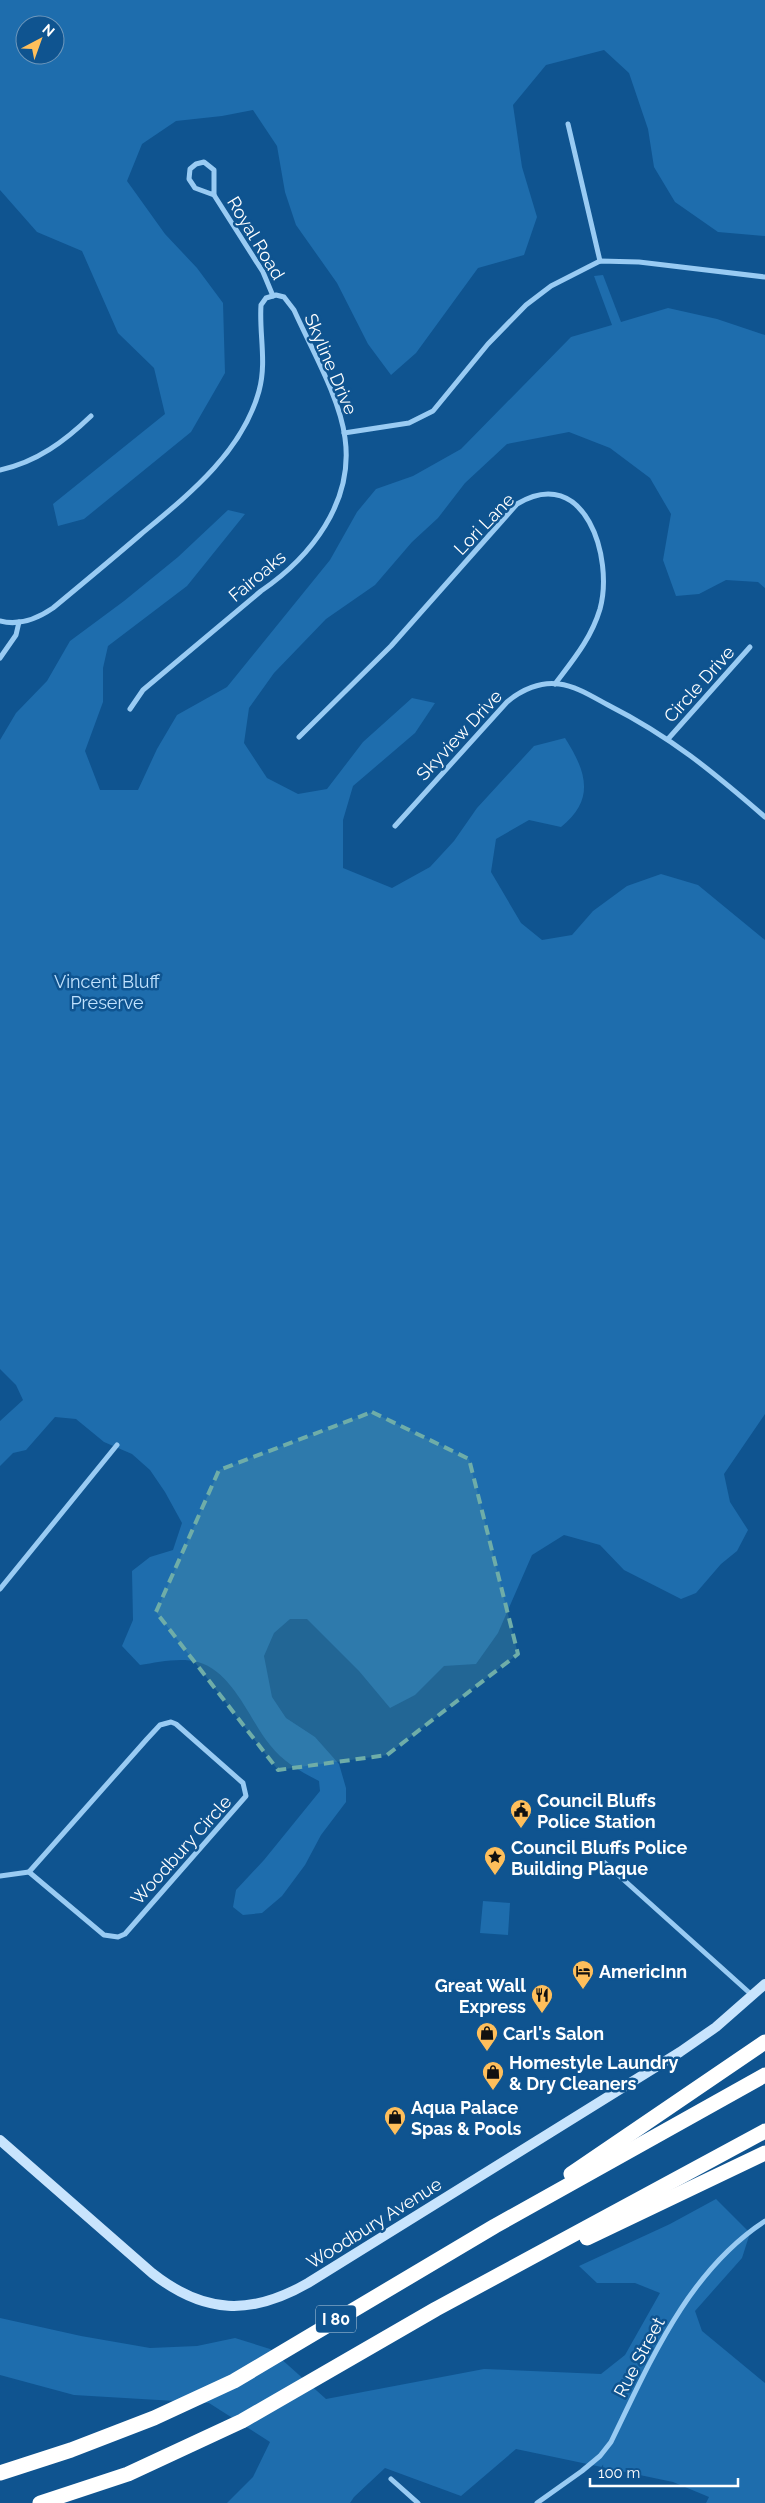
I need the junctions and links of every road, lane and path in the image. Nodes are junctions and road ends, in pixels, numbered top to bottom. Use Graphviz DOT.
graph roads {
  1 [pos="568,124"];
  2 [pos="214,195"];
  3 [pos="600,261"];
  4 [pos="765,277"];
  5 [pos="273,296"];
  6 [pos="92,416"];
  7 [pos="344,433"];
  8 [pos="0,470"];
  9 [pos="0,621"];
  10 [pos="19,622"];
  11 [pos="750,647"];
  12 [pos="0,658"];
  13 [pos="555,684"];
  14 [pos="130,708"];
  15 [pos="300,737"];
  16 [pos="668,739"];
  17 [pos="765,817"];
  18 [pos="395,826"];
  19 [pos="117,1445"];
  20 [pos="0,1589"];
  21 [pos="605,1863"];
  22 [pos="30,1872"];
  23 [pos="0,1876"];
  24 [pos="765,1984"];
  25 [pos="753,1996"];
  26 [pos="765,2042"];
  27 [pos="765,2075"];
  28 [pos="765,2131"];
  29 [pos="0,2140"];
  30 [pos="765,2153"];
  31 [pos="765,2221"];
  32 [pos="496,2226"];
  33 [pos="436,2309"];
  34 [pos="0,2473"];
  35 [pos="391,2479"];
  36 [pos="40,2503"];
  37 [pos="418,2503"];
  38 [pos="537,2503"];
  1 -- 3 [label="street"];
  2 -- 2 [label="street, Royal Road"];
  2 -- 5 [label="street, Royal Road"];
  3 -- 4 [label="street, Skyline Drive"];
  3 -- 7 [label="street, Skyline Drive"];
  5 -- 7 [label="street, Skyline Drive"];
  5 -- 10 [label="street"];
  6 -- 8 [label="street"];
  7 -- 14 [label="street, Fairoaks"];
  9 -- 10 [label="street"];
  10 -- 12 [label="street"];
  11 -- 16 [label="street, Circle Drive"];
  13 -- 15 [label="street, Lori Lane"];
  13 -- 16 [label="street"];
  13 -- 18 [label="street, Skyview Drive"];
  16 -- 17 [label="street"];
  19 -- 20 [label="street"];
  21 -- 25 [label="street"];
  22 -- 22 [label="street, Woodbury Circle"];
  22 -- 23 [label="street"];
  24 -- 25 [label="main road, Woodbury Avenue"];
  25 -- 29 [label="main road, Woodbury Avenue"];
  26 -- 32 [label="highway"];
  27 -- 32 [label="highway, I 80"];
  28 -- 33 [label="highway, I 80"];
  30 -- 33 [label="highway"];
  31 -- 38 [label="street, Rue Street"];
  32 -- 34 [label="highway, I 80"];
  33 -- 36 [label="highway, I 80"];
  35 -- 37 [label="street"];
}
